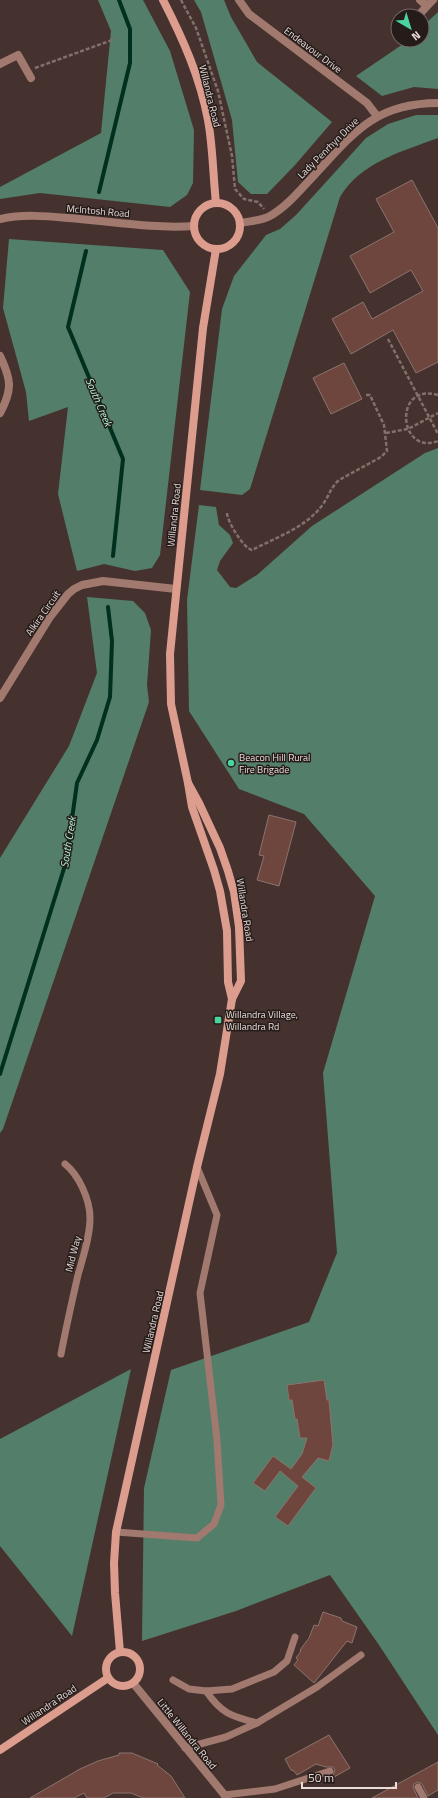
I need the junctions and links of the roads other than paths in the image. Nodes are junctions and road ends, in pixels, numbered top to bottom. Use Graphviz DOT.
graph roads {
  1 [pos="163,0"];
  2 [pos="239,0"];
  3 [pos="420,0"];
  4 [pos="433,0"];
  5 [pos="426,6"];
  6 [pos="0,64"];
  7 [pos="32,78"];
  8 [pos="438,103"];
  9 [pos="377,116"];
  10 [pos="216,203"];
  11 [pos="0,219"];
  12 [pos="240,223"];
  13 [pos="194,226"];
  14 [pos="216,249"];
  15 [pos="0,356"];
  16 [pos="0,413"];
  17 [pos="176,589"];
  18 [pos="0,698"];
  19 [pos="188,783"];
  20 [pos="232,999"];
  21 [pos="65,1164"];
  22 [pos="198,1167"];
  23 [pos="61,1354"];
  24 [pos="116,1532"];
  25 [pos="295,1637"];
  26 [pos="120,1652"];
  27 [pos="361,1655"];
  28 [pos="108,1678"];
  29 [pos="173,1680"];
  30 [pos="133,1683"];
  31 [pos="206,1691"];
  32 [pos="257,1723"];
  33 [pos="185,1748"];
  34 [pos="0,1750"];
  35 [pos="330,1771"];
  36 [pos="418,1787"];
  37 [pos="226,1796"];
  38 [pos="424,1798"];
  1 -- 10 [label="main road, Willandra Road"];
  2 -- 9 [label="street, Endeavour Drive"];
  3 -- 5 [label="street"];
  4 -- 5 [label="street"];
  6 -- 7 [label="street"];
  8 -- 9 [label="street, Lady Penrhyn Drive"];
  9 -- 12 [label="street, Lady Penrhyn Drive"];
  10 -- 12 [label="main road"];
  10 -- 13 [label="main road"];
  11 -- 13 [label="street, McIntosh Road"];
  12 -- 14 [label="main road"];
  13 -- 14 [label="main road"];
  14 -- 17 [label="main road, Willandra Road"];
  15 -- 16 [label="street"];
  17 -- 18 [label="street, Alkira Circuit"];
  17 -- 19 [label="main road, Willandra Road"];
  19 -- 20 [label="main road, Willandra Road"];
  19 -- 20 [label="main road, Willandra Road"];
  20 -- 22 [label="main road, Willandra Road"];
  21 -- 23 [label="lane, Mid Way"];
  22 -- 24 [label="main road, Willandra Road"];
  22 -- 24 [label="lane"];
  24 -- 26 [label="main road, Willandra Road"];
  25 -- 31 [label="lane"];
  26 -- 28 [label="main road"];
  26 -- 30 [label="main road"];
  27 -- 32 [label="lane"];
  28 -- 30 [label="main road"];
  28 -- 34 [label="main road, Willandra Road"];
  29 -- 31 [label="lane"];
  30 -- 33 [label="street, Little Willandra Road"];
  31 -- 32 [label="lane"];
  32 -- 33 [label="lane"];
  33 -- 37 [label="street, Little Willandra Road"];
  35 -- 37 [label="lane"];
  36 -- 38 [label="lane"];
}
